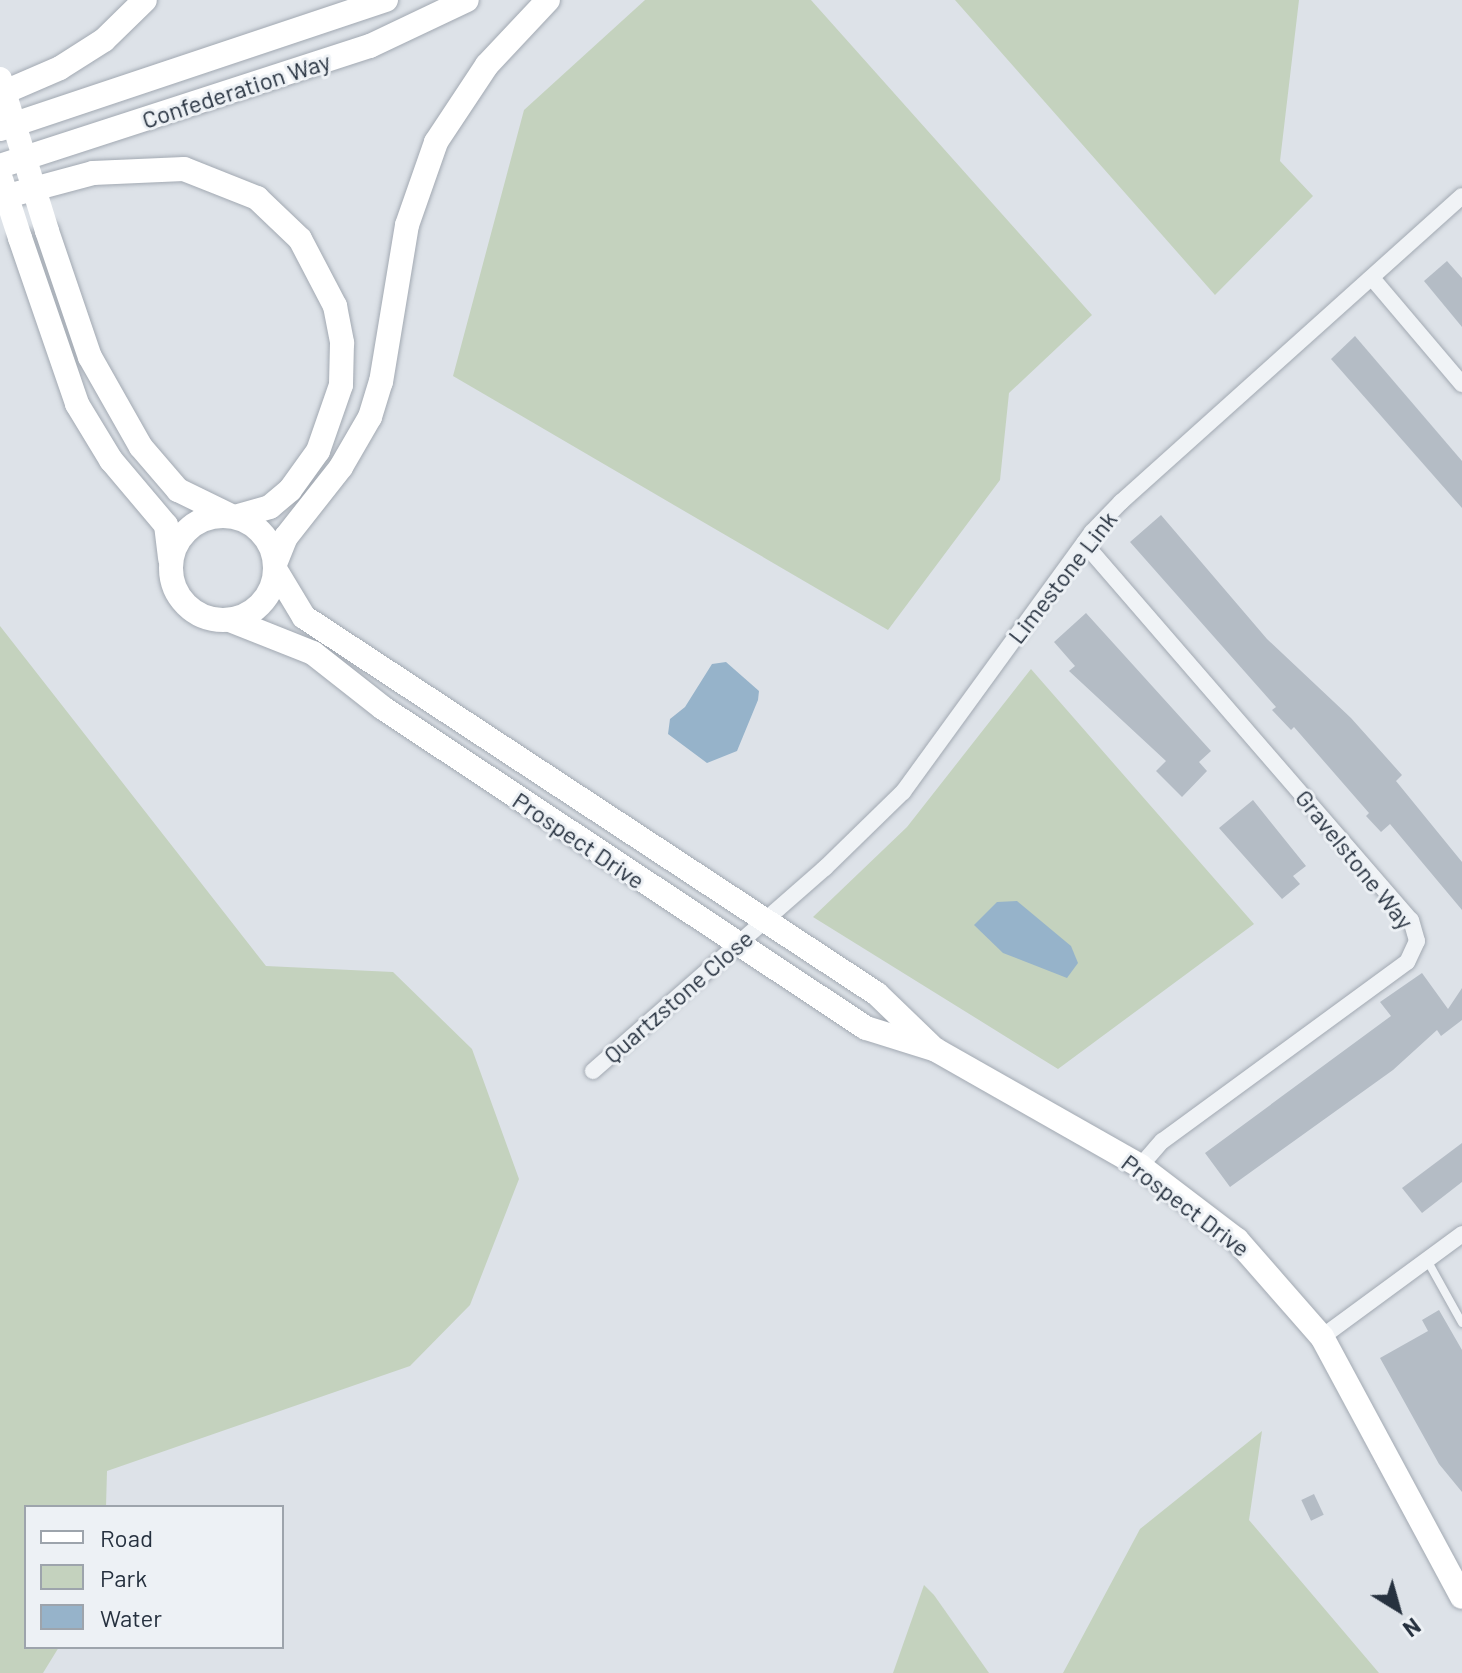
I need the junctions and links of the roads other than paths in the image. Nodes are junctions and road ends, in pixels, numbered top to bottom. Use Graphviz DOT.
graph roads {
  1 [pos="145,0"];
  2 [pos="386,0"];
  3 [pos="467,0"];
  4 [pos="548,0"];
  5 [pos="0,79"];
  6 [pos="0,94"];
  7 [pos="0,129"];
  8 [pos="0,166"];
  9 [pos="0,176"];
  10 [pos="1462,196"];
  11 [pos="0,198"];
  12 [pos="1372,278"];
  13 [pos="1462,384"];
  14 [pos="232,516"];
  15 [pos="1084,543"];
  16 [pos="170,559"];
  17 [pos="275,567"];
  18 [pos="230,620"];
  19 [pos="764,921"];
  20 [pos="736,945"];
  21 [pos="936,1050"];
  22 [pos="593,1071"];
  23 [pos="1140,1166"];
  24 [pos="1462,1234"];
  25 [pos="1427,1260"];
  26 [pos="1462,1323"];
  27 [pos="1322,1337"];
  28 [pos="1462,1597"];
  1 -- 6 [label="street"];
  2 -- 7 [label="street, Confederation Way"];
  3 -- 8 [label="street, Confederation Way"];
  4 -- 17 [label="street"];
  5 -- 14 [label="street, bridge"];
  9 -- 16 [label="street, bridge"];
  10 -- 12 [label="street, Limestone Link"];
  11 -- 14 [label="street"];
  12 -- 13 [label="street"];
  12 -- 15 [label="street, Limestone Link"];
  14 -- 16 [label="street"];
  14 -- 17 [label="street"];
  15 -- 19 [label="street, Limestone Link"];
  15 -- 23 [label="street, Gravelstone Way"];
  16 -- 18 [label="street"];
  17 -- 18 [label="street"];
  17 -- 19 [label="street, Prospect Drive"];
  18 -- 20 [label="street, Prospect Drive"];
  19 -- 20 [label="street, Quartzstone Close"];
  19 -- 21 [label="street, Prospect Drive"];
  20 -- 21 [label="street, Prospect Drive"];
  20 -- 22 [label="street, Quartzstone Close"];
  21 -- 23 [label="street, Prospect Drive"];
  23 -- 27 [label="street, Prospect Drive"];
  24 -- 25 [label="street"];
  25 -- 26 [label="lane"];
  25 -- 27 [label="street"];
  27 -- 28 [label="street, Prospect Drive"];
}
